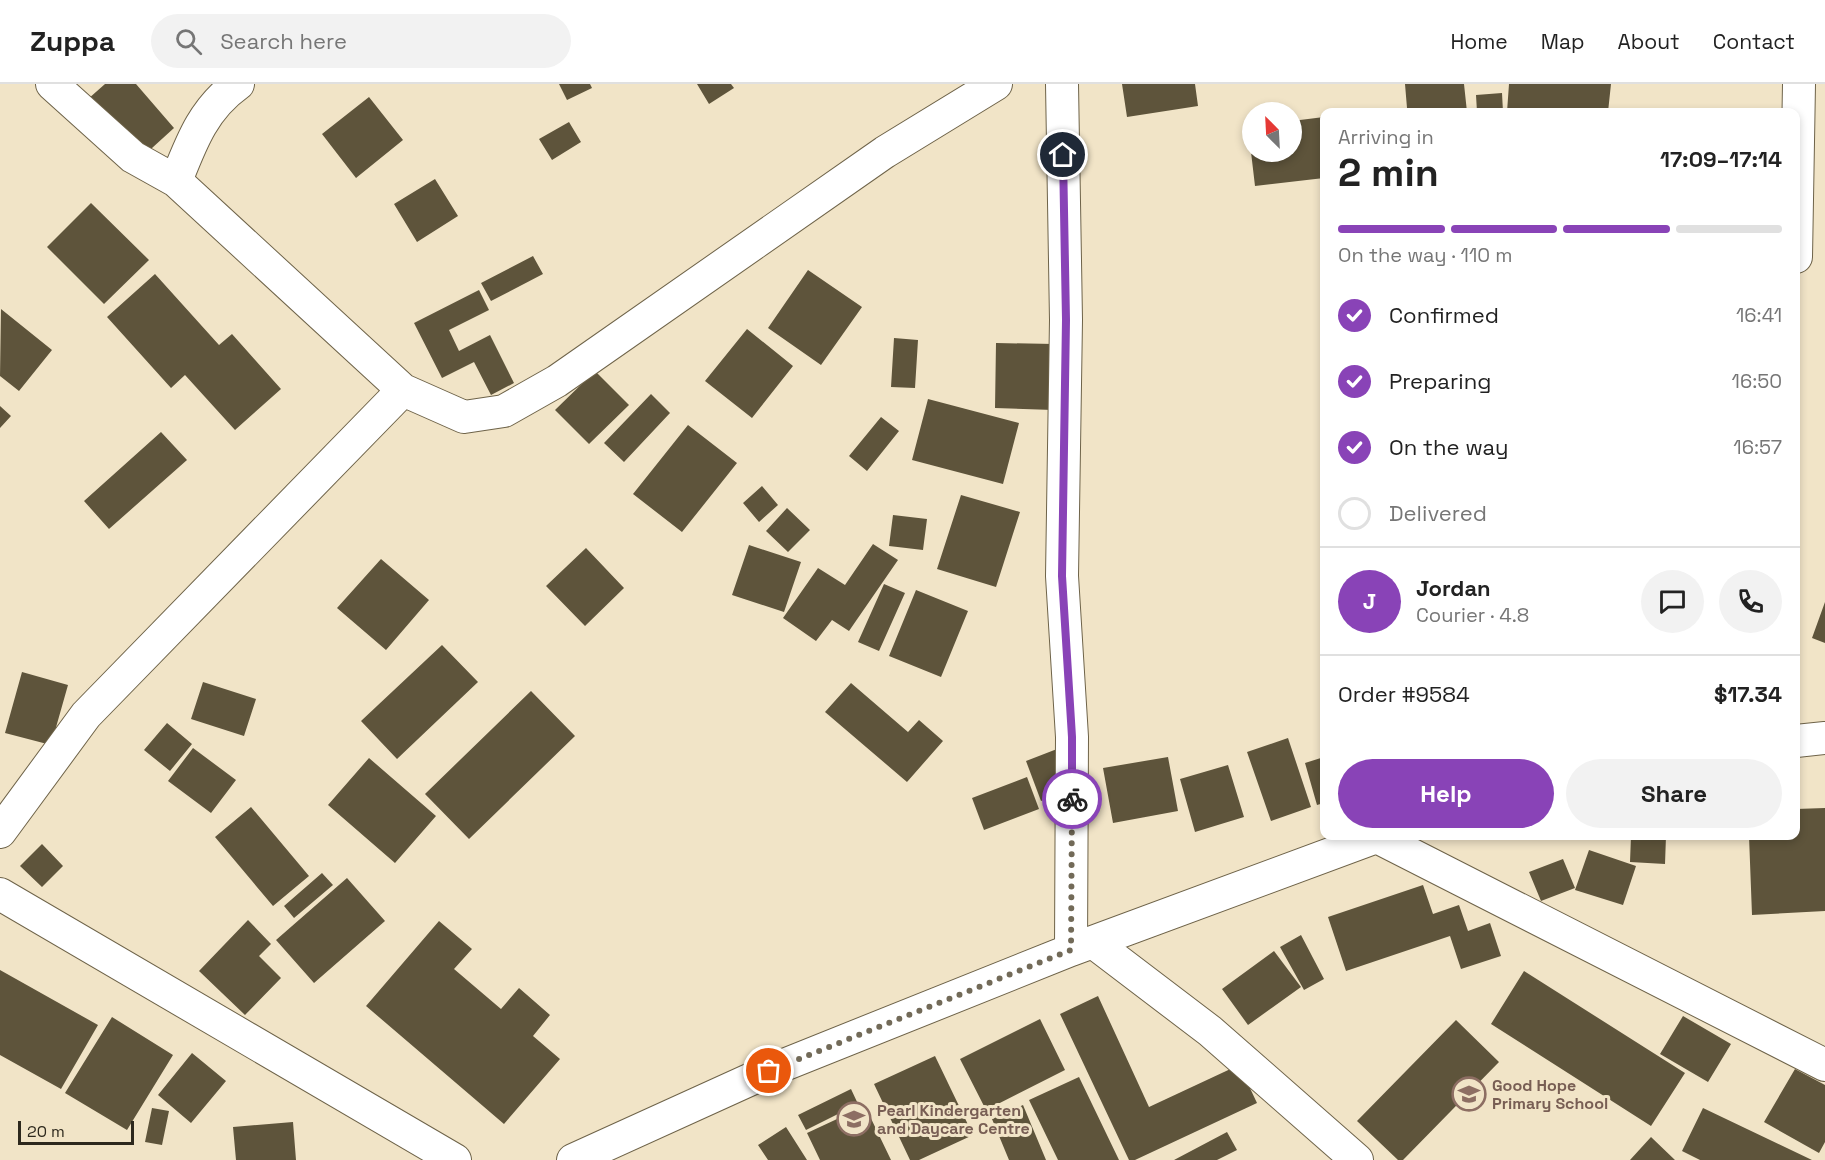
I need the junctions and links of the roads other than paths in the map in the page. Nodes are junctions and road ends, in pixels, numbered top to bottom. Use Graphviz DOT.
graph roads {
  1 [pos="52,84"];
  2 [pos="238,84"];
  3 [pos="996,84"];
  4 [pos="1062,84"];
  5 [pos="1799,84"];
  6 [pos="1799,108"];
  7 [pos="176,182"];
  8 [pos="403,390"];
  9 [pos="1825,738"];
  10 [pos="1800,741"];
  11 [pos="0,832"];
  12 [pos="1366,840"];
  13 [pos="1385,840"];
  14 [pos="0,894"];
  15 [pos="1082,946"];
  16 [pos="1825,1065"];
  17 [pos="455,1160"];
  18 [pos="573,1160"];
  19 [pos="1357,1160"];
  1 -- 7 [label="street"];
  2 -- 7 [label="street"];
  3 -- 8 [label="street"];
  4 -- 15 [label="street"];
  5 -- 6 [label="street"];
  7 -- 8 [label="street"];
  8 -- 11 [label="street"];
  9 -- 10 [label="street"];
  12 -- 15 [label="street"];
  13 -- 16 [label="street"];
  14 -- 17 [label="street"];
  15 -- 18 [label="street"];
  15 -- 19 [label="street"];
}
